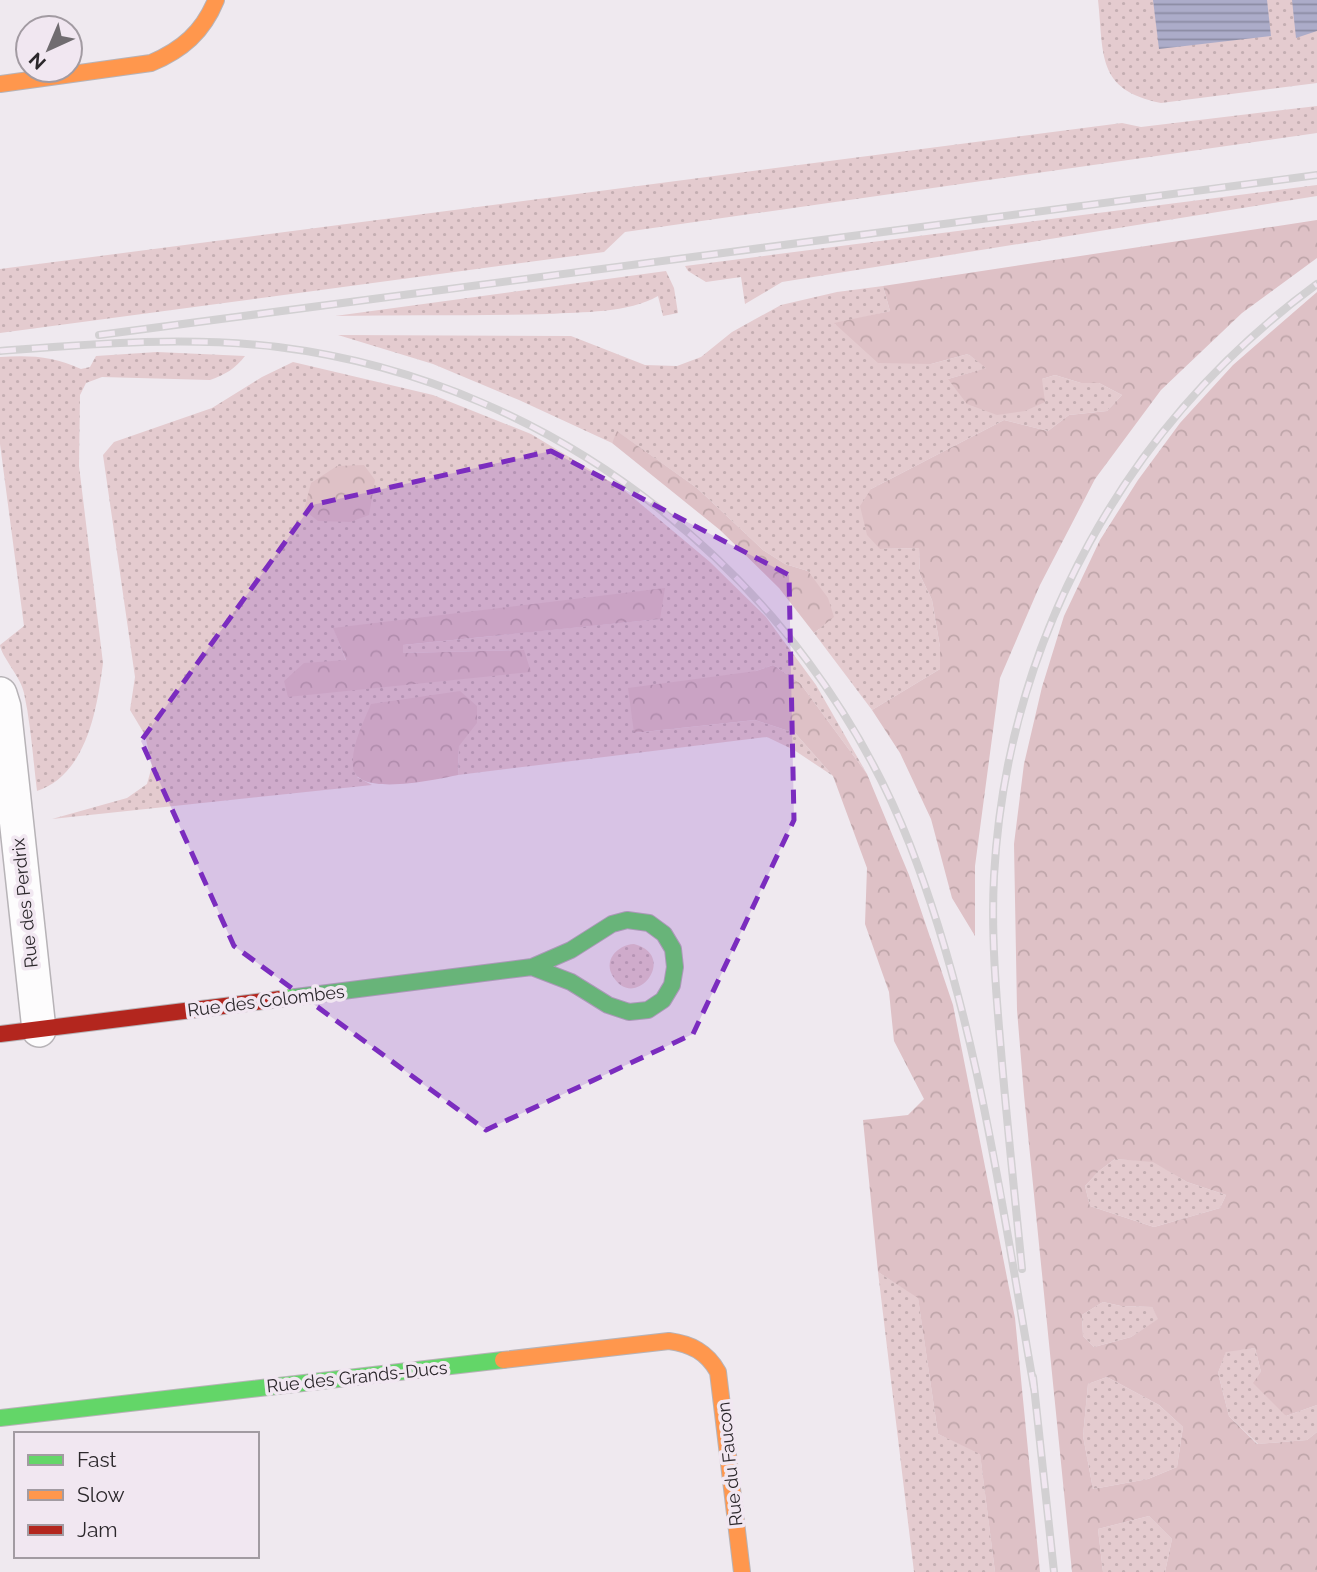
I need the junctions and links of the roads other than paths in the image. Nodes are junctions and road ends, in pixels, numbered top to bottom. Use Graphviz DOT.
graph roads {
  1 [pos="216,0"];
  2 [pos="0,84"];
  3 [pos="0,694"];
  4 [pos="532,967"];
  5 [pos="39,1030"];
  6 [pos="0,1034"];
  7 [pos="710,1358"];
  8 [pos="0,1418"];
  9 [pos="742,1572"];
  1 -- 2 [label="street"];
  3 -- 5 [label="street, Rue des Perdrix"];
  4 -- 4 [label="street, Rue des Colombes"];
  4 -- 5 [label="street, Rue des Colombes"];
  5 -- 6 [label="street, Rue des Colombes"];
  7 -- 8 [label="street, Rue des Grands-Ducs"];
  7 -- 9 [label="street, Rue du Faucon"];
}
